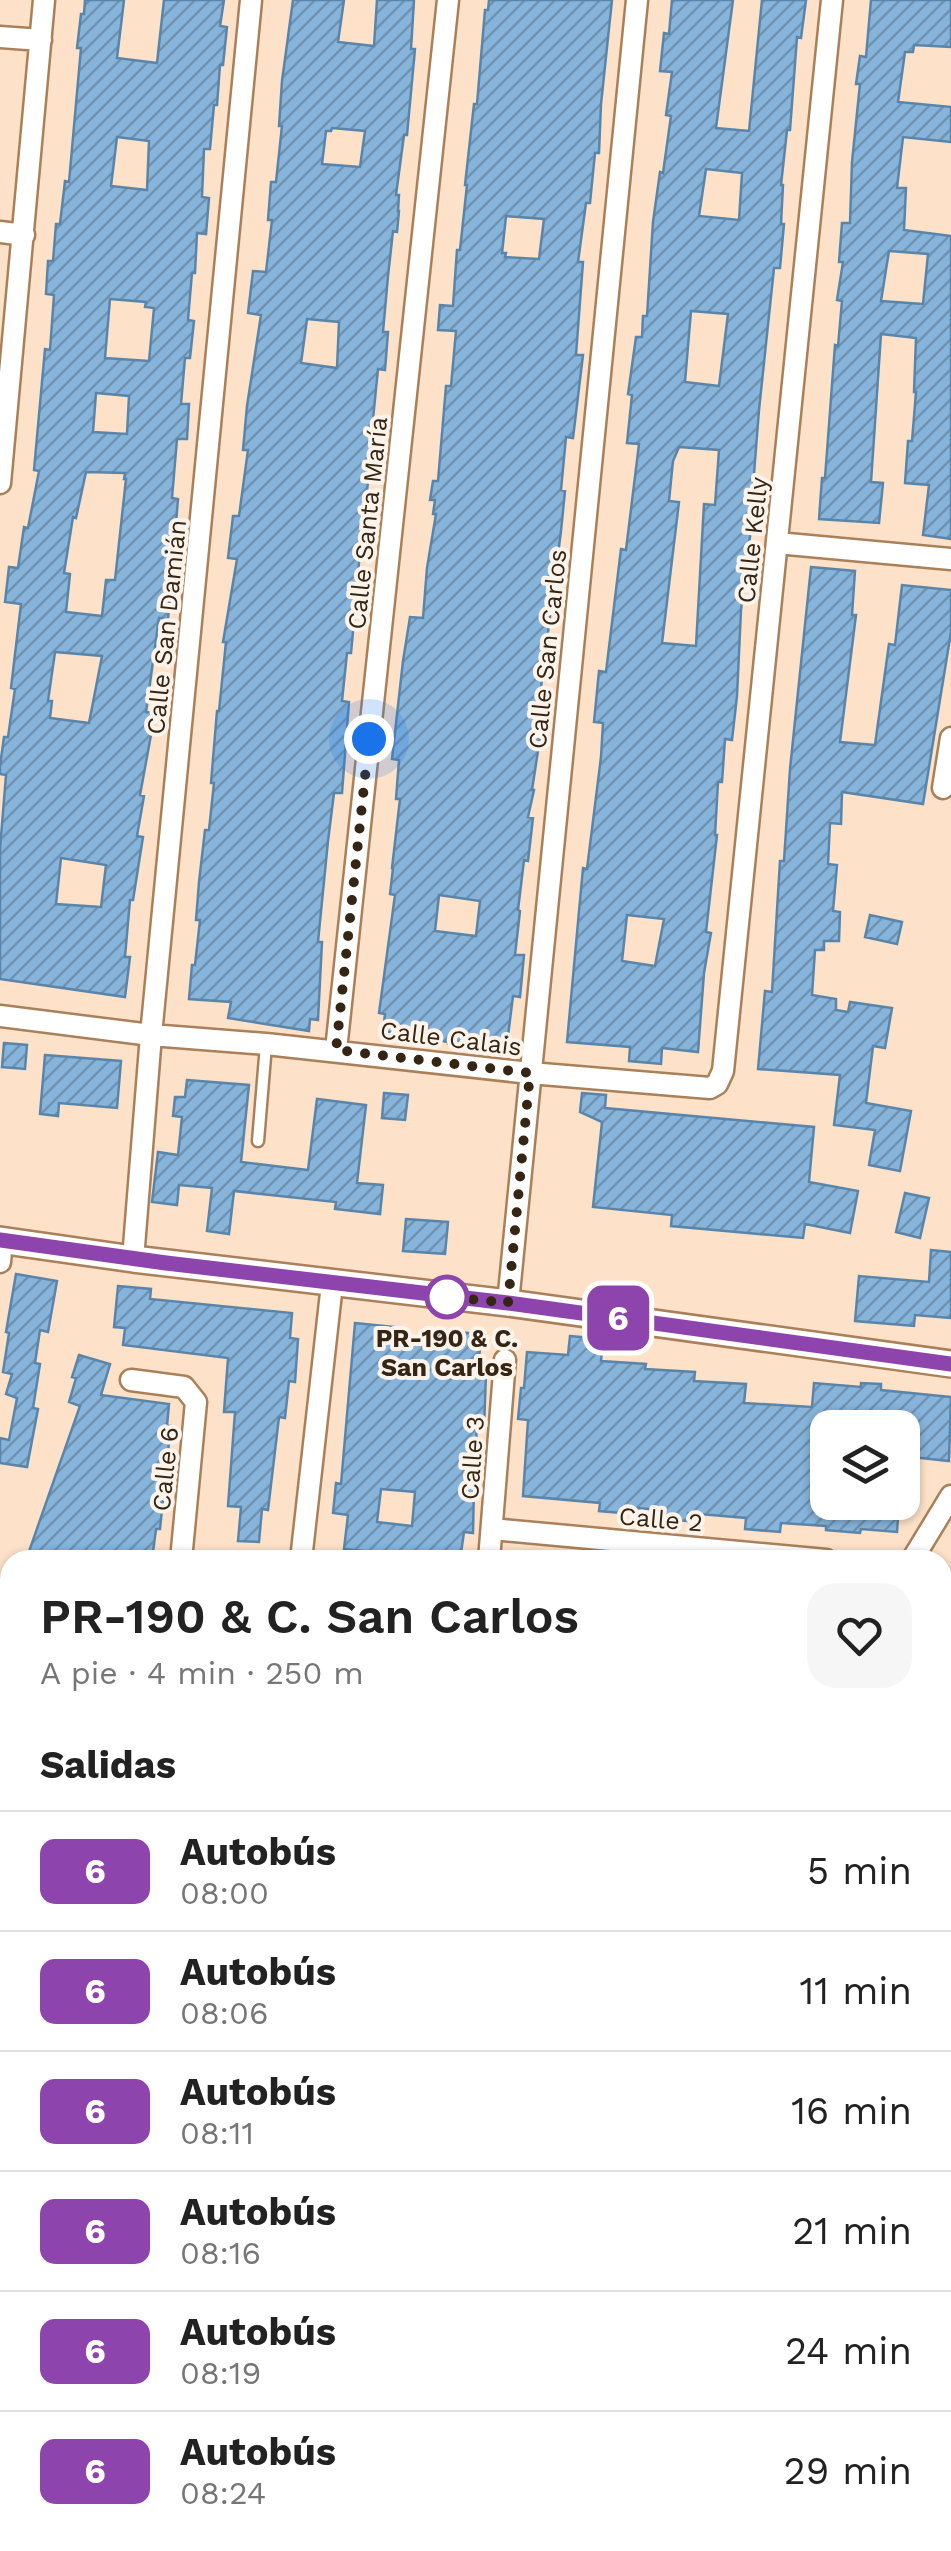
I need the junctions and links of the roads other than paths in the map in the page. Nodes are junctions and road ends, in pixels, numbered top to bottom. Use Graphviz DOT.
graph roads {
  1 [pos="44,0"];
  2 [pos="251,0"];
  3 [pos="448,0"];
  4 [pos="637,0"];
  5 [pos="832,0"];
  6 [pos="0,37"];
  7 [pos="41,40"];
  8 [pos="0,232"];
  9 [pos="24,235"];
  10 [pos="0,483"];
  11 [pos="777,543"];
  12 [pos="951,559"];
  13 [pos="951,738"];
  14 [pos="943,788"];
  15 [pos="0,1016"];
  16 [pos="151,1034"];
  17 [pos="266,1044"];
  18 [pos="336,1050"];
  19 [pos="530,1073"];
  20 [pos="717,1084"];
  21 [pos="258,1141"];
  22 [pos="1,1248"];
  23 [pos="132,1259"];
  24 [pos="332,1284"];
  25 [pos="508,1303"];
  26 [pos="505,1360"];
  27 [pos="951,1364"];
  28 [pos="131,1380"];
  29 [pos="951,1496"];
  30 [pos="492,1529"];
  31 [pos="182,1550"];
  32 [pos="302,1550"];
  33 [pos="490,1550"];
  34 [pos="718,1550"];
  35 [pos="918,1550"];
  1 -- 7 [label="street"];
  2 -- 16 [label="street, Calle San Damián"];
  3 -- 18 [label="street, Calle Santa María"];
  4 -- 19 [label="street, Calle San Carlos"];
  5 -- 11 [label="street, Calle Kelly"];
  6 -- 7 [label="street"];
  7 -- 9 [label="street"];
  8 -- 9 [label="street"];
  9 -- 10 [label="street"];
  11 -- 12 [label="street"];
  11 -- 20 [label="street, Calle Kelly"];
  13 -- 14 [label="street"];
  15 -- 16 [label="street, Calle Calais"];
  16 -- 17 [label="street, Calle Calais"];
  16 -- 23 [label="street, Calle San Damián"];
  17 -- 18 [label="street, Calle Calais"];
  17 -- 21 [label="lane"];
  18 -- 19 [label="street, Calle Calais"];
  19 -- 20 [label="street, Calle Calais"];
  19 -- 25 [label="street, Calle San Carlos"];
  22 -- 23 [label="street"];
  23 -- 24 [label="street"];
  24 -- 25 [label="street"];
  24 -- 32 [label="street"];
  25 -- 27 [label="street"];
  26 -- 30 [label="street, Calle 3"];
  28 -- 31 [label="street, Calle 6"];
  29 -- 35 [label="street"];
  30 -- 33 [label="street, Calle 3"];
  30 -- 34 [label="street, Calle 2"];
}
